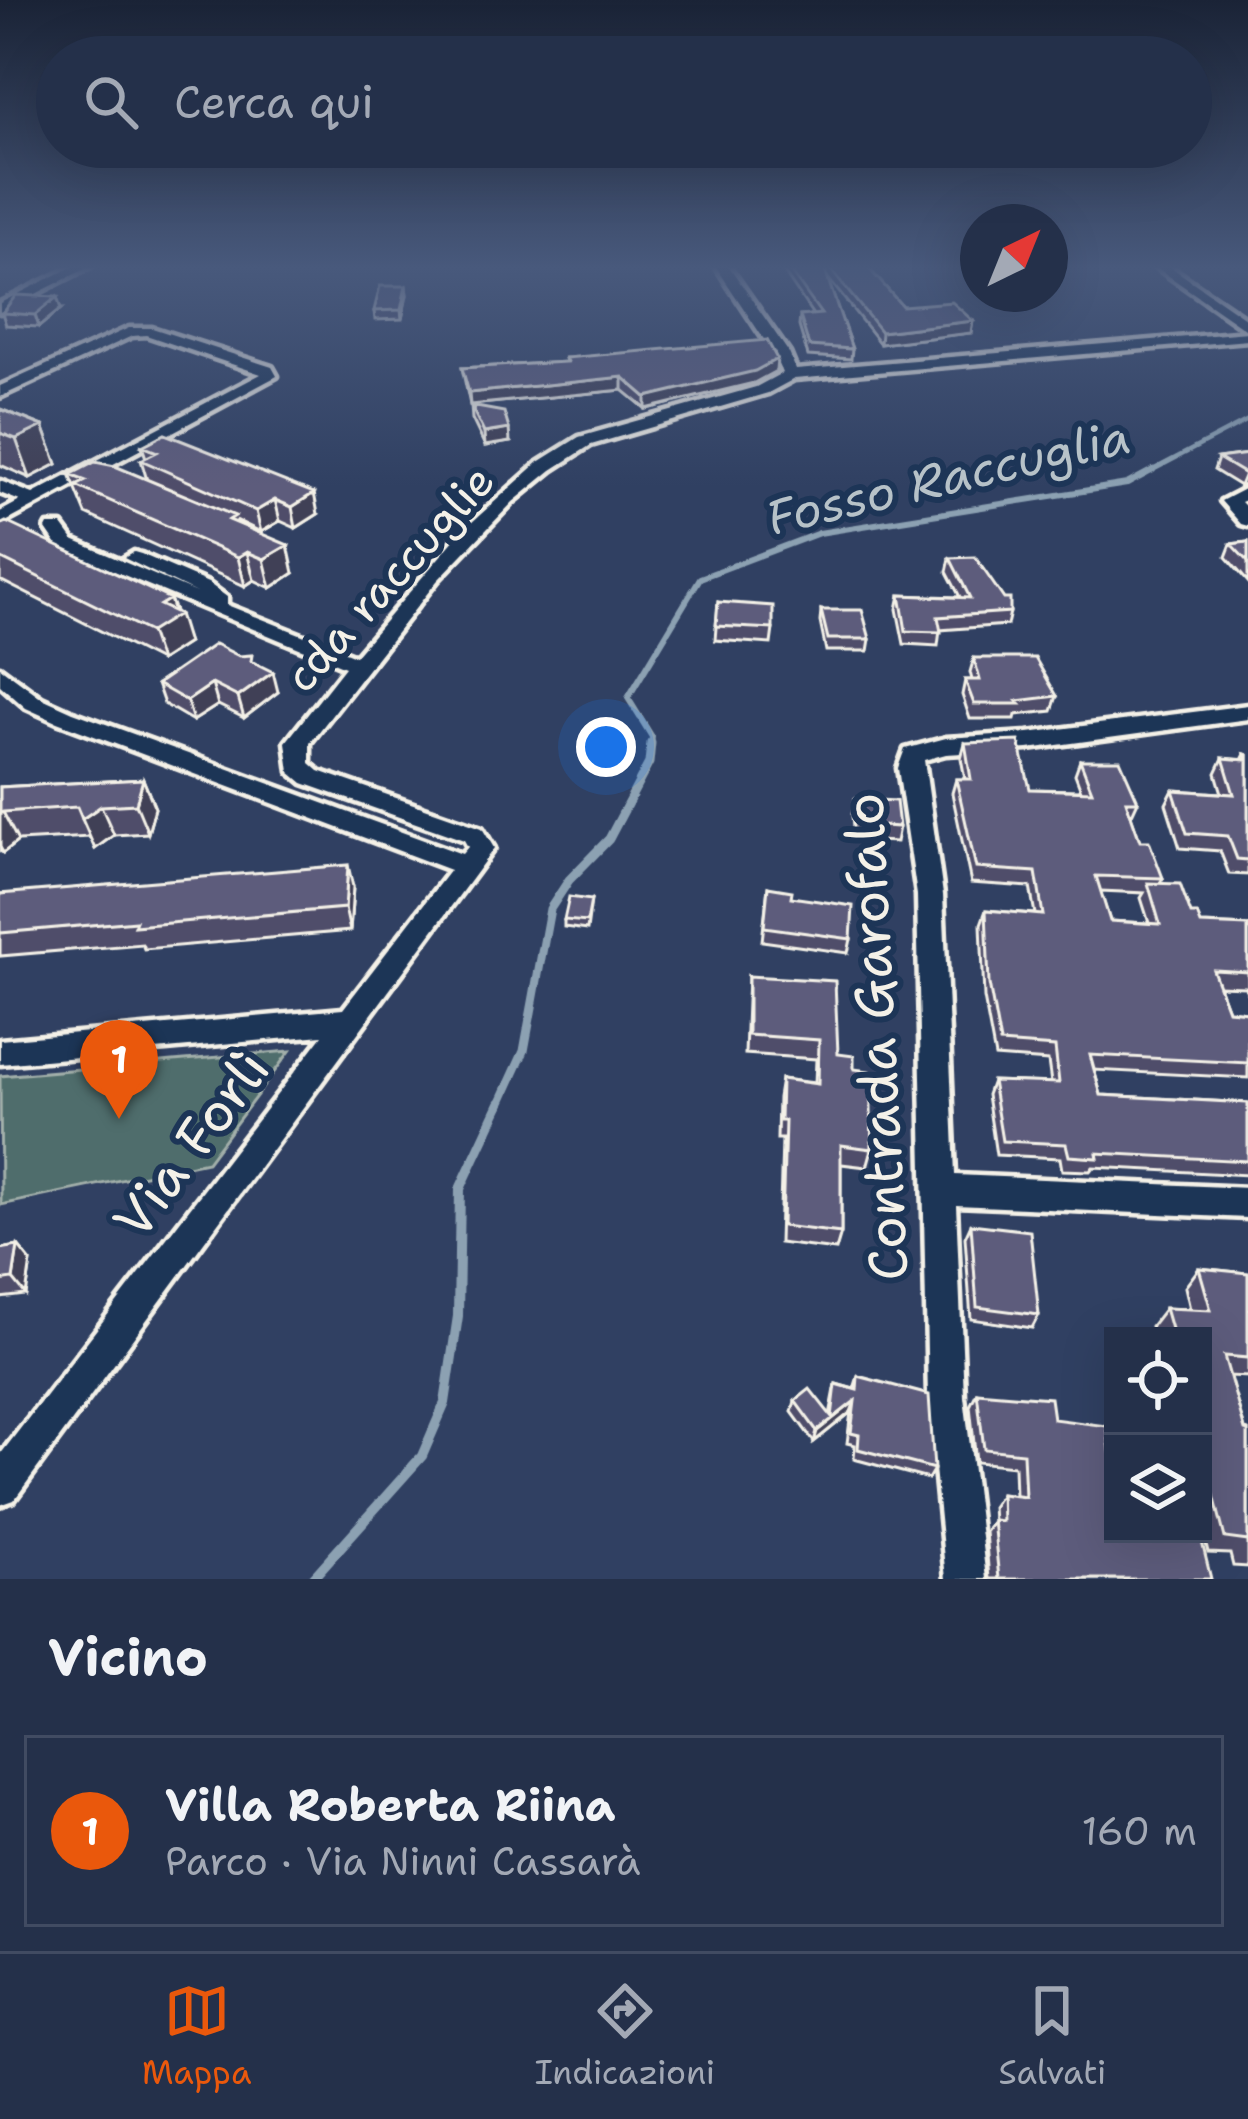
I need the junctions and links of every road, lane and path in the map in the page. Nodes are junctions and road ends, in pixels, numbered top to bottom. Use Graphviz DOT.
graph roads {
  1 [pos="116,339"];
  2 [pos="171,339"];
  3 [pos="771,339"];
  4 [pos="1185,339"];
  5 [pos="790,375"];
  6 [pos="0,392"];
  7 [pos="94,469"];
  8 [pos="114,477"];
  9 [pos="0,486"];
  10 [pos="1248,492"];
  11 [pos="17,510"];
  12 [pos="1248,520"];
  13 [pos="359,665"];
  14 [pos="0,674"];
  15 [pos="1248,712"];
  16 [pos="467,866"];
  17 [pos="347,1022"];
  18 [pos="0,1052"];
  19 [pos="940,1189"];
  20 [pos="1248,1203"];
  21 [pos="0,1486"];
  22 [pos="966,1579"];
  1 -- 6 [label="street"];
  2 -- 7 [label="street"];
  3 -- 5 [label="street"];
  4 -- 5 [label="street, cda raccuglie"];
  5 -- 13 [label="street, cda raccuglie"];
  7 -- 8 [label="street"];
  7 -- 11 [label="street"];
  9 -- 11 [label="street"];
  10 -- 12 [label="street"];
  11 -- 13 [label="street"];
  13 -- 16 [label="street, cda raccuglie"];
  14 -- 16 [label="street"];
  15 -- 19 [label="street, Contrada Garofalo"];
  16 -- 17 [label="street, Via Forlì"];
  17 -- 18 [label="street"];
  17 -- 21 [label="street, Via Forlì"];
  19 -- 20 [label="street"];
  19 -- 22 [label="street, Contrada Garofalo"];
}
